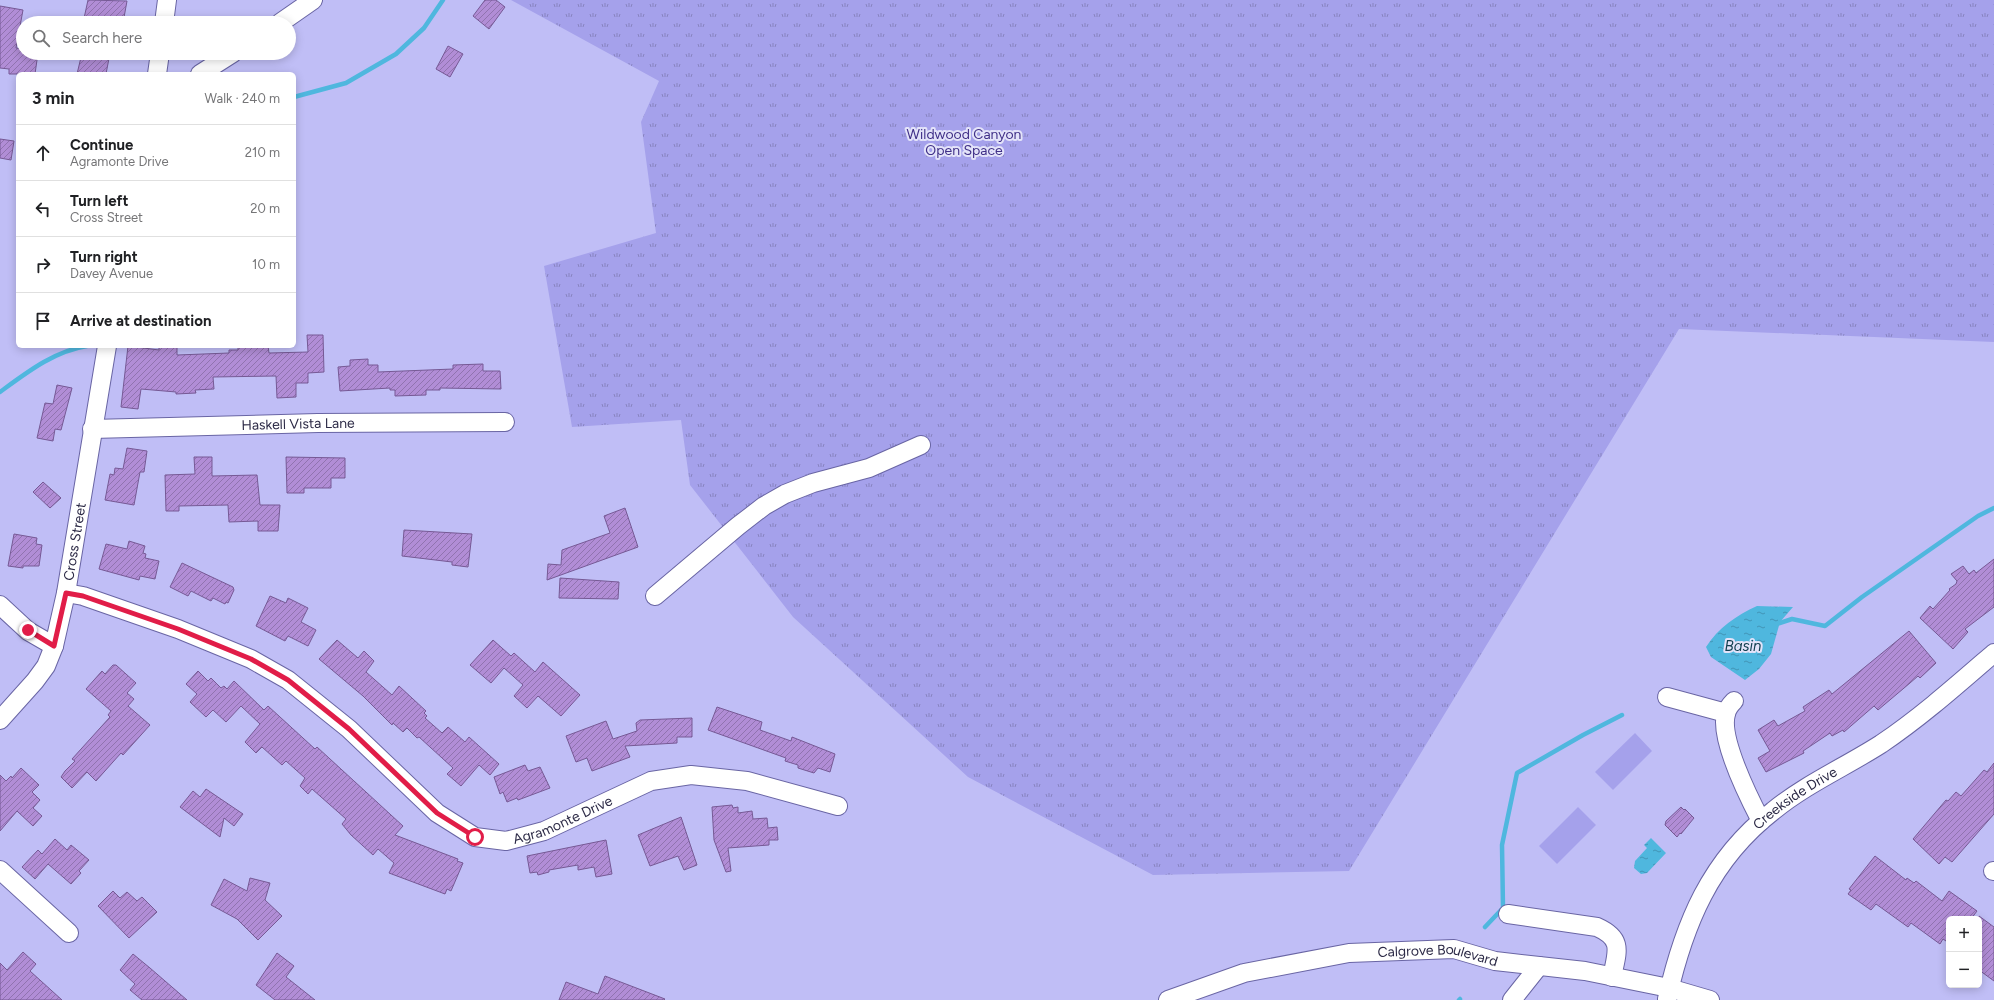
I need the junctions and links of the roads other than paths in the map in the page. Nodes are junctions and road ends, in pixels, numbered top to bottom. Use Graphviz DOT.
graph roads {
  1 [pos="167,0"];
  2 [pos="314,0"];
  3 [pos="165,16"];
  4 [pos="290,16"];
  5 [pos="159,60"];
  6 [pos="222,60"];
  7 [pos="157,72"];
  8 [pos="203,72"];
  9 [pos="107,348"];
  10 [pos="505,422"];
  11 [pos="92,429"];
  12 [pos="921,445"];
  13 [pos="66,593"];
  14 [pos="655,596"];
  15 [pos="0,605"];
  16 [pos="54,646"];
  17 [pos="1994,653"];
  18 [pos="1667,697"];
  19 [pos="0,720"];
  20 [pos="838,806"];
  21 [pos="1761,820"];
  22 [pos="0,870"];
  23 [pos="1508,914"];
  24 [pos="69,933"];
  25 [pos="1539,966"];
  26 [pos="1612,977"];
  27 [pos="1668,994"];
  28 [pos="1168,1000"];
  29 [pos="1512,1000"];
  30 [pos="1710,1000"];
  1 -- 3 [label="street"];
  2 -- 4 [label="street"];
  5 -- 7 [label="street"];
  6 -- 8 [label="street"];
  9 -- 11 [label="street, Cross Street"];
  10 -- 11 [label="street, Haskell Vista Lane"];
  11 -- 13 [label="street, Cross Street"];
  12 -- 14 [label="street"];
  13 -- 16 [label="street, Cross Street"];
  13 -- 20 [label="street, Agramonte Drive"];
  15 -- 16 [label="street"];
  16 -- 19 [label="street, Cross Street"];
  17 -- 21 [label="street, Creekside Drive"];
  18 -- 21 [label="street"];
  21 -- 27 [label="street, Creekside Drive"];
  22 -- 24 [label="street"];
  23 -- 26 [label="street"];
  25 -- 26 [label="street, Calgrove Boulevard"];
  25 -- 28 [label="street, Calgrove Boulevard"];
  25 -- 29 [label="street"];
  26 -- 27 [label="street, Calgrove Boulevard"];
  27 -- 30 [label="street, Calgrove Boulevard"];
}
